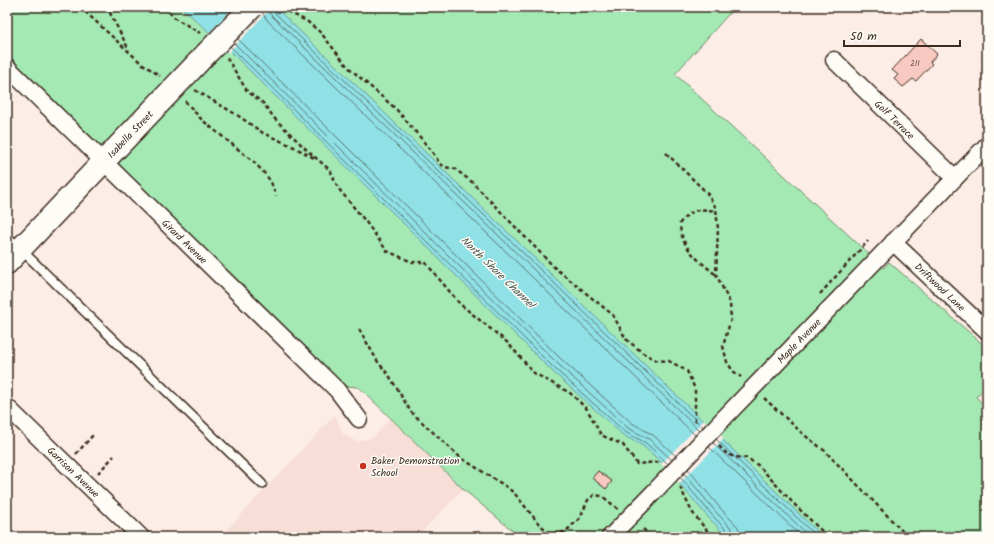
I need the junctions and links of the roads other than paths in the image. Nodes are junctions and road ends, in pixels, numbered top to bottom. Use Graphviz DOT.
graph roads {
  1 [pos="252,7"];
  2 [pos="834,60"];
  3 [pos="7,67"];
  4 [pos="987,145"];
  5 [pos="104,162"];
  6 [pos="955,178"];
  7 [pos="893,242"];
  8 [pos="11,249"];
  9 [pos="987,331"];
  10 [pos="7,407"];
  11 [pos="359,419"];
  12 [pos="262,484"];
  13 [pos="141,537"];
  14 [pos="610,537"];
  1 -- 5 [label="street, Isabella Street, bridge"];
  2 -- 6 [label="street, Golf Terrace"];
  3 -- 5 [label="street, Girard Avenue"];
  4 -- 6 [label="street, Maple Avenue"];
  5 -- 8 [label="street, Isabella Street"];
  5 -- 11 [label="street, Girard Avenue"];
  6 -- 7 [label="street, Maple Avenue"];
  7 -- 9 [label="street, Driftwood Lane"];
  7 -- 14 [label="street, Maple Avenue, bridge"];
  8 -- 12 [label="lane"];
  10 -- 13 [label="street, Garrison Avenue"];
}
